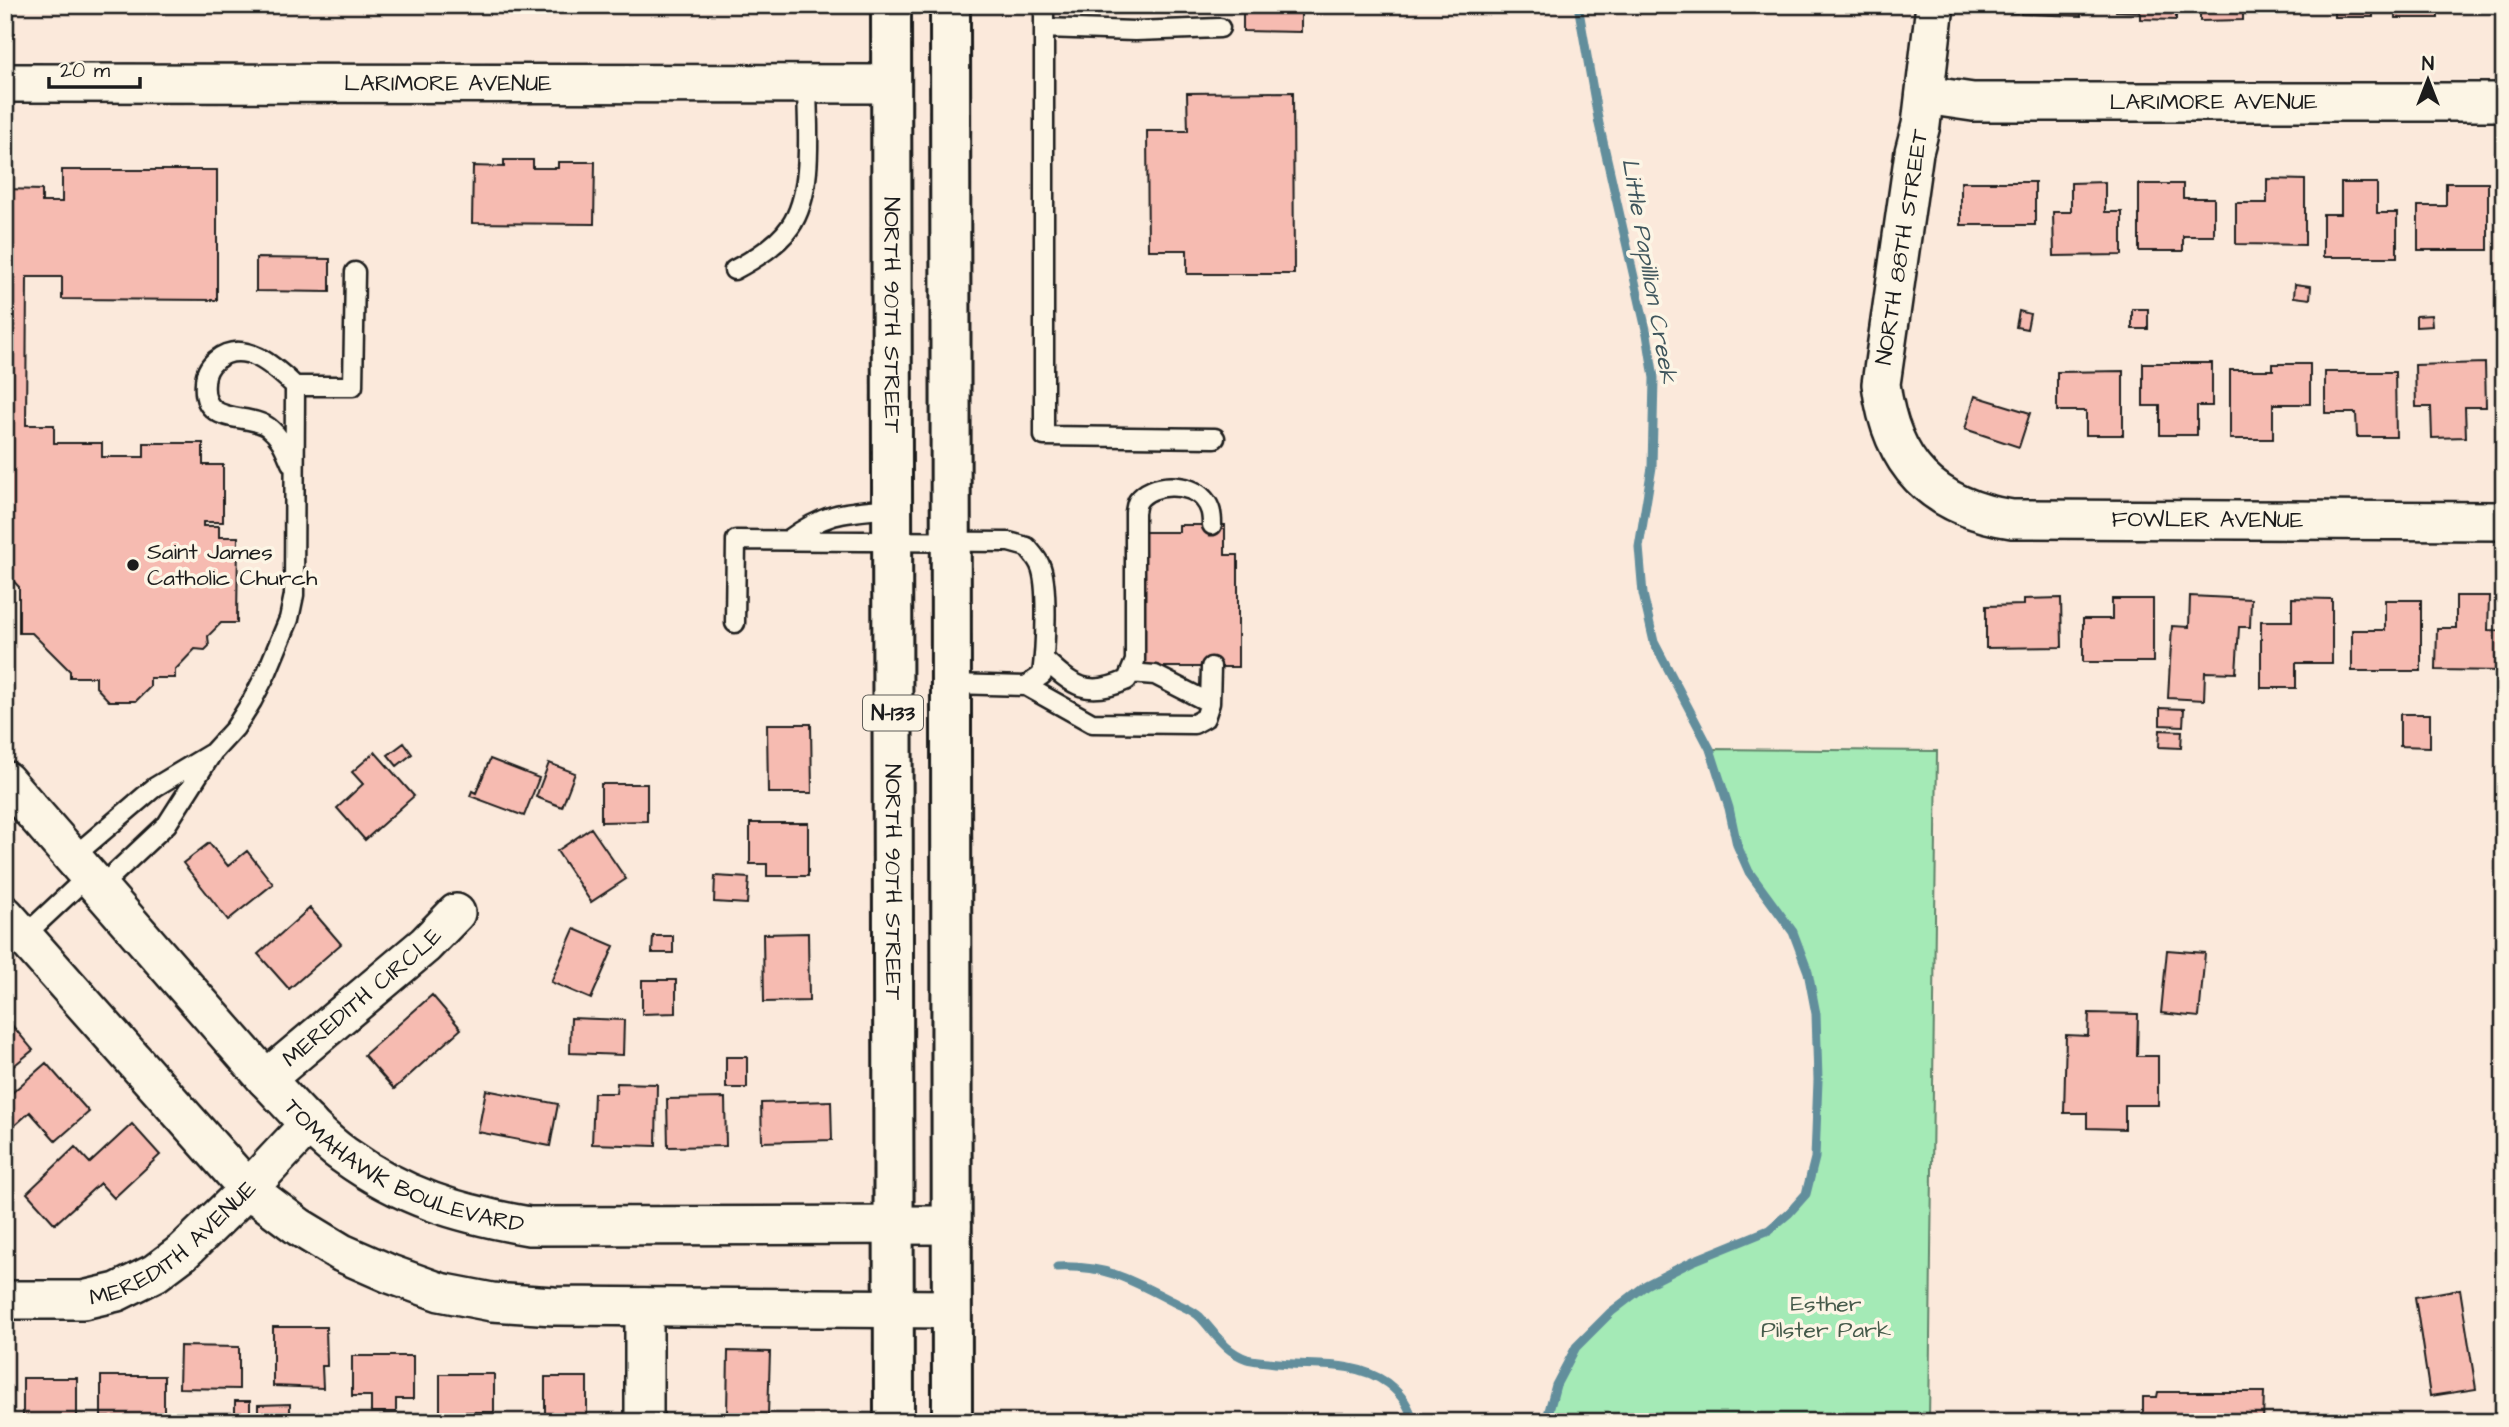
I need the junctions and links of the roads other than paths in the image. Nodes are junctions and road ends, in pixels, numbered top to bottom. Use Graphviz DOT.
graph roads {
  1 [pos="891,5"];
  2 [pos="950,5"];
  3 [pos="1044,5"];
  4 [pos="1936,5"];
  5 [pos="1044,27"];
  6 [pos="1220,27"];
  7 [pos="5,83"];
  8 [pos="807,83"];
  9 [pos="891,84"];
  10 [pos="1925,95"];
  11 [pos="2504,102"];
  12 [pos="734,270"];
  13 [pos="355,272"];
  14 [pos="295,386"];
  15 [pos="1216,438"];
  16 [pos="295,473"];
  17 [pos="1922,480"];
  18 [pos="2504,521"];
  19 [pos="893,524"];
  20 [pos="1212,525"];
  21 [pos="788,540"];
  22 [pos="951,541"];
  23 [pos="735,623"];
  24 [pos="1044,659"];
  25 [pos="1211,667"];
  26 [pos="1130,673"];
  27 [pos="951,684"];
  28 [pos="1026,686"];
  29 [pos="1210,703"];
  30 [pos="213,752"];
  31 [pos="5,780"];
  32 [pos="87,873"];
  33 [pos="456,913"];
  34 [pos="14,925"];
  35 [pos="266,1079"];
  36 [pos="309,1124"];
  37 [pos="248,1189"];
  38 [pos="952,1225"];
  39 [pos="894,1226"];
  40 [pos="5,1300"];
  41 [pos="644,1307"];
  42 [pos="893,1309"];
  43 [pos="951,1309"];
  44 [pos="644,1422"];
  45 [pos="894,1422"];
  46 [pos="952,1422"];
  1 -- 9 [label="main road, NORTH 90TH STREET / N-133"];
  2 -- 22 [label="main road, N-133"];
  3 -- 5 [label="lane"];
  4 -- 10 [label="street, NORTH 88TH STREET"];
  5 -- 6 [label="lane"];
  5 -- 15 [label="lane"];
  7 -- 8 [label="street, LARIMORE AVENUE"];
  8 -- 9 [label="street, LARIMORE AVENUE"];
  8 -- 12 [label="lane"];
  9 -- 19 [label="main road, NORTH 90TH STREET / N-133"];
  10 -- 11 [label="street, LARIMORE AVENUE"];
  10 -- 17 [label="street, NORTH 88TH STREET"];
  13 -- 14 [label="lane"];
  14 -- 16 [label="lane"];
  14 -- 16 [label="lane"];
  16 -- 30 [label="lane"];
  17 -- 18 [label="street, FOWLER AVENUE"];
  19 -- 21 [label="lane"];
  19 -- 21 [label="lane"];
  19 -- 22 [label="lane"];
  19 -- 39 [label="main road, NORTH 90TH STREET / N-133"];
  20 -- 26 [label="lane"];
  21 -- 23 [label="lane"];
  22 -- 24 [label="lane"];
  22 -- 27 [label="main road, N-133"];
  24 -- 26 [label="lane"];
  24 -- 28 [label="lane"];
  25 -- 29 [label="lane"];
  26 -- 29 [label="lane"];
  27 -- 28 [label="lane"];
  27 -- 38 [label="main road, N-133"];
  28 -- 29 [label="lane"];
  30 -- 32 [label="lane"];
  30 -- 32 [label="lane"];
  31 -- 32 [label="street, TOMAHAWK BOULEVARD"];
  32 -- 34 [label="lane"];
  32 -- 35 [label="street, TOMAHAWK BOULEVARD"];
  33 -- 35 [label="street, MEREDITH CIRCLE"];
  34 -- 37 [label="street"];
  35 -- 36 [label="street, TOMAHAWK BOULEVARD"];
  36 -- 37 [label="street, MEREDITH AVENUE"];
  36 -- 39 [label="street, TOMAHAWK BOULEVARD"];
  37 -- 40 [label="street, MEREDITH AVENUE"];
  37 -- 41 [label="street"];
  38 -- 39 [label="street, TOMAHAWK BOULEVARD"];
  38 -- 43 [label="main road, N-133"];
  39 -- 42 [label="main road, NORTH 90TH STREET / N-133"];
  41 -- 42 [label="street"];
  41 -- 44 [label="street"];
  42 -- 43 [label="street"];
  42 -- 45 [label="main road, NORTH 90TH STREET / N-133"];
  43 -- 46 [label="main road, N-133"];
}
